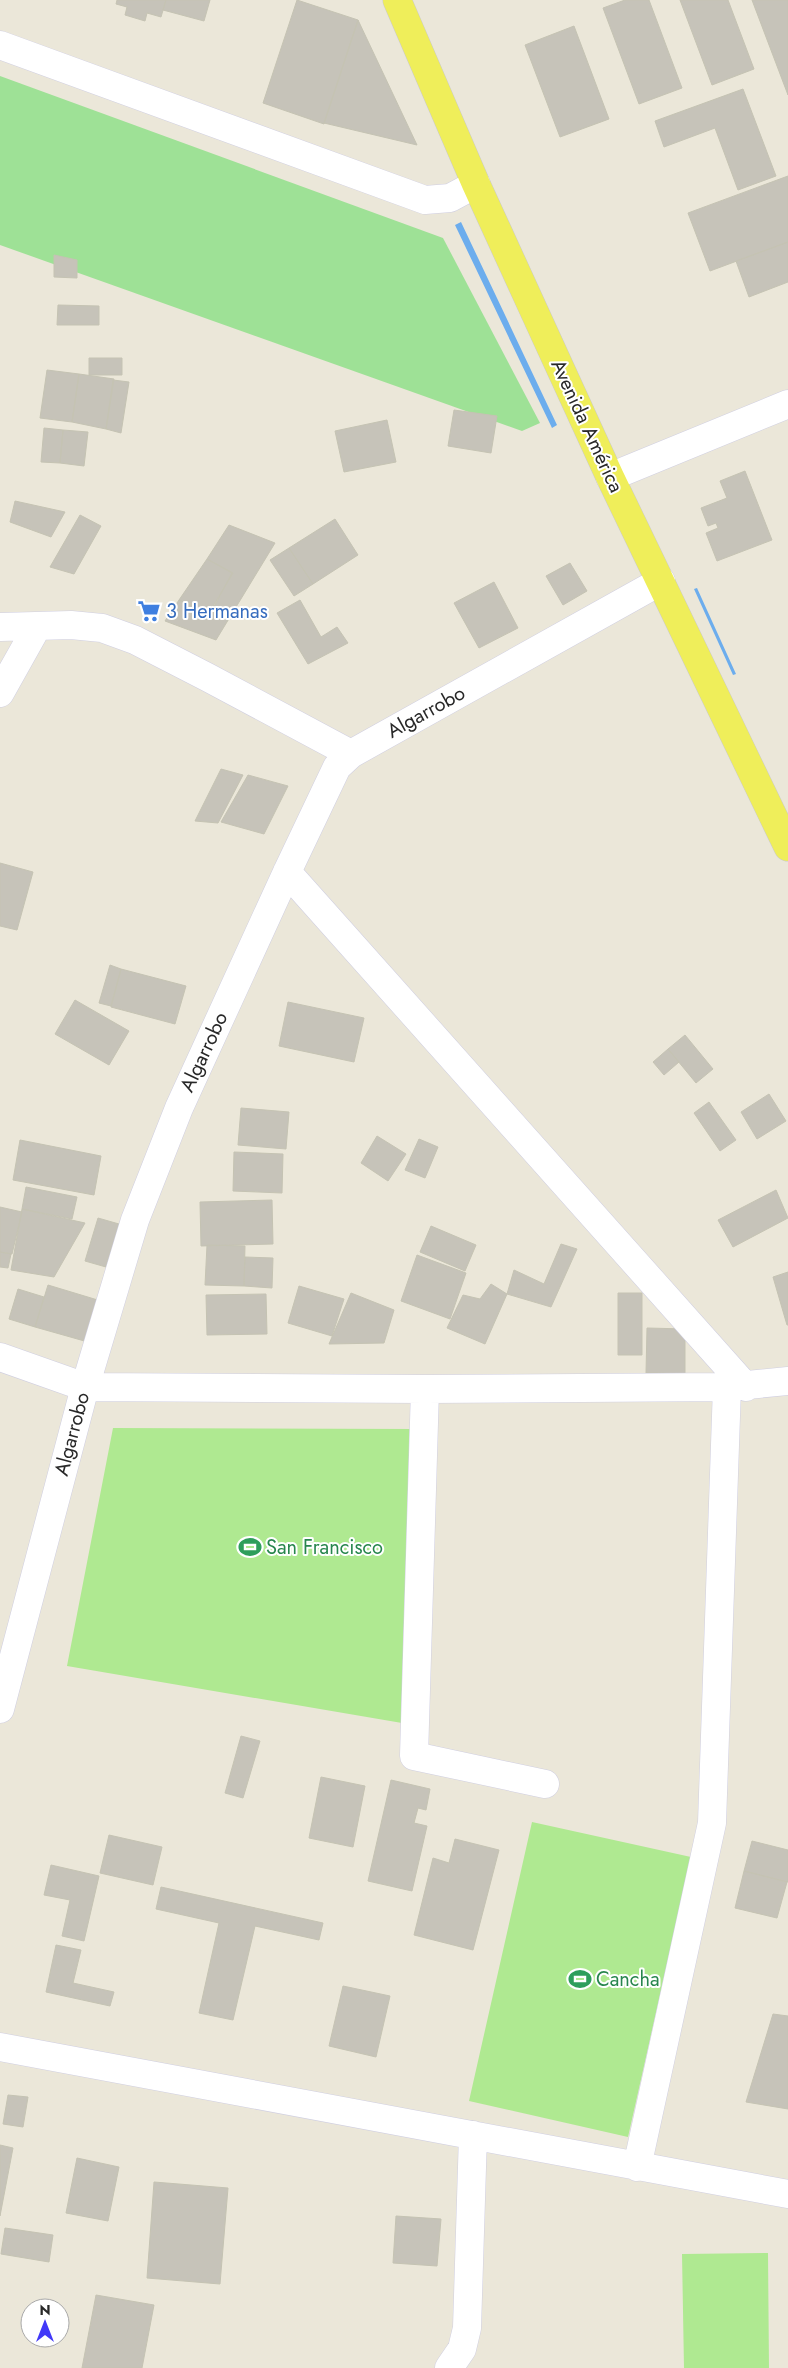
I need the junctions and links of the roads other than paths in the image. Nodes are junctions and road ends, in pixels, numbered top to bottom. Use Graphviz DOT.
graph roads {
  1 [pos="397,0"];
  2 [pos="0,45"];
  3 [pos="476,184"];
  4 [pos="788,404"];
  5 [pos="610,477"];
  6 [pos="661,581"];
  7 [pos="0,627"];
  8 [pos="37,627"];
  9 [pos="0,694"];
  10 [pos="351,754"];
  11 [pos="788,847"];
  12 [pos="287,872"];
  13 [pos="0,1357"];
  14 [pos="788,1381"];
  15 [pos="85,1387"];
  16 [pos="737,1387"];
  17 [pos="425,1389"];
  18 [pos="3,1681"];
  19 [pos="0,1709"];
  20 [pos="545,1784"];
  21 [pos="0,2047"];
  22 [pos="473,2135"];
  23 [pos="637,2167"];
  24 [pos="788,2194"];
  25 [pos="449,2368"];
  1 -- 3 [label="main road, Avenida América"];
  2 -- 3 [label="street"];
  3 -- 5 [label="main road, Avenida América"];
  4 -- 5 [label="street"];
  5 -- 6 [label="main road, Avenida América"];
  6 -- 10 [label="street, Algarrobo"];
  6 -- 11 [label="main road, Avenida América"];
  7 -- 8 [label="street"];
  8 -- 9 [label="street"];
  8 -- 10 [label="street"];
  10 -- 12 [label="street, Algarrobo"];
  12 -- 15 [label="street, Algarrobo"];
  12 -- 16 [label="street"];
  13 -- 15 [label="street"];
  14 -- 16 [label="street"];
  15 -- 17 [label="street"];
  15 -- 18 [label="street, Algarrobo"];
  16 -- 17 [label="street"];
  16 -- 23 [label="street"];
  17 -- 20 [label="street"];
  18 -- 19 [label="street, Algarrobo"];
  21 -- 22 [label="street"];
  22 -- 23 [label="street"];
  22 -- 25 [label="street"];
  23 -- 24 [label="street"];
}
